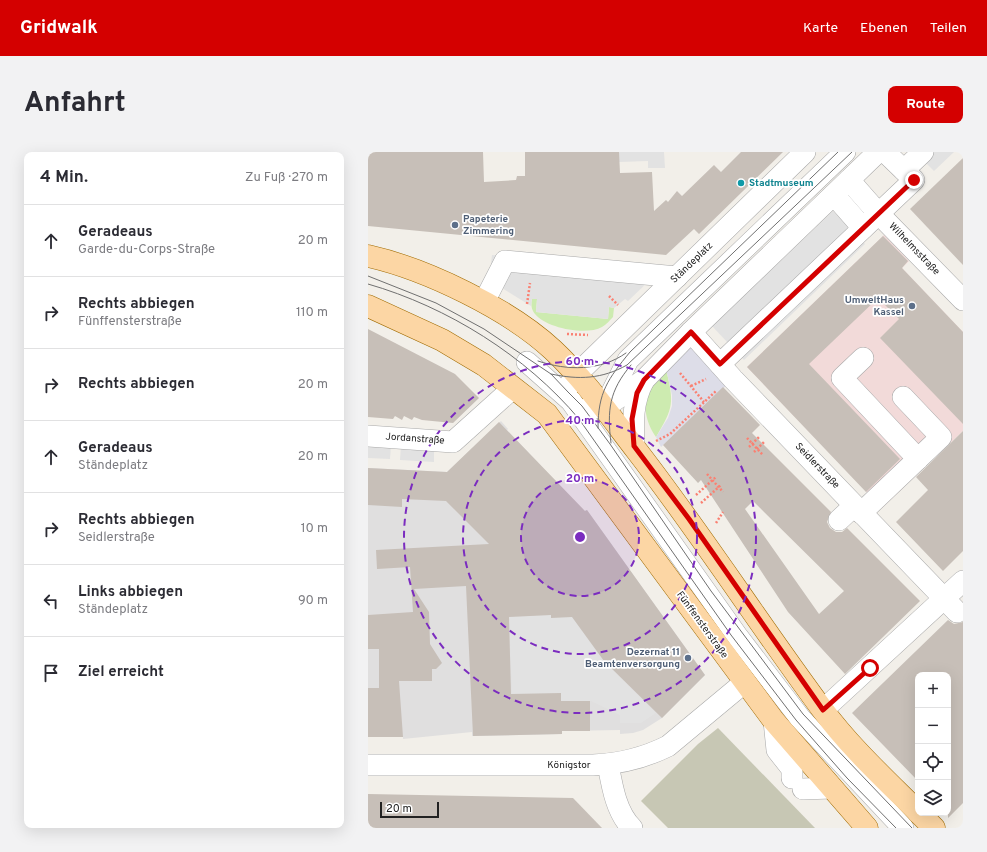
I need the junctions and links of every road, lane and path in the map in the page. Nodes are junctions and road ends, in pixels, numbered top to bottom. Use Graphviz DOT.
graph roads {
  1 [pos="806,152"];
  2 [pos="845,152"];
  3 [pos="878,152"];
  4 [pos="885,152"];
  5 [pos="923,152"];
  6 [pos="904,170"];
  7 [pos="849,180"];
  8 [pos="834,195"];
  9 [pos="878,213"];
  10 [pos="863,228"];
  11 [pos="368,256"];
  12 [pos="532,264"];
  13 [pos="677,277"];
  14 [pos="609,296"];
  15 [pos="963,300"];
  16 [pos="484,302"];
  17 [pos="368,306"];
  18 [pos="621,308"];
  19 [pos="527,309"];
  20 [pos="561,332"];
  21 [pos="691,332"];
  22 [pos="589,335"];
  23 [pos="863,358"];
  24 [pos="628,360"];
  25 [pos="720,364"];
  26 [pos="678,371"];
  27 [pos="577,374"];
  28 [pos="644,380"];
  29 [pos="513,388"];
  30 [pos="563,394"];
  31 [pos="903,397"];
  32 [pos="605,406"];
  33 [pos="577,410"];
  34 [pos="547,414"];
  35 [pos="670,434"];
  36 [pos="368,436"];
  37 [pos="747,438"];
  38 [pos="757,438"];
  39 [pos="752,443"];
  40 [pos="763,444"];
  41 [pos="634,446"];
  42 [pos="749,446"];
  43 [pos="757,449"];
  44 [pos="607,450"];
  45 [pos="754,452"];
  46 [pos="763,455"];
  47 [pos="918,459"];
  48 [pos="707,474"];
  49 [pos="716,477"];
  50 [pos="713,480"];
  51 [pos="720,486"];
  52 [pos="724,492"];
  53 [pos="696,495"];
  54 [pos="701,503"];
  55 [pos="858,510"];
  56 [pos="723,512"];
  57 [pos="839,520"];
  58 [pos="716,524"];
  59 [pos="963,581"];
  60 [pos="963,586"];
  61 [pos="950,606"];
  62 [pos="745,682"];
  63 [pos="823,710"];
  64 [pos="774,721"];
  65 [pos="608,764"];
  66 [pos="368,765"];
  67 [pos="831,788"];
  68 [pos="915,808"];
  69 [pos="923,816"];
  70 [pos="632,828"];
  71 [pos="867,828"];
  72 [pos="903,828"];
  73 [pos="934,828"];
  1 -- 13 [label="street, Ständeplatz"];
  2 -- 24 [label="street"];
  3 -- 7 [label="street"];
  4 -- 6 [label="street"];
  5 -- 6 [label="street"];
  6 -- 9 [label="street"];
  7 -- 8 [label="street"];
  7 -- 9 [label="street, Wilhelmsstraße"];
  8 -- 10 [label="street"];
  8 -- 21 [label="street"];
  9 -- 10 [label="street"];
  9 -- 15 [label="street, Wilhelmsstraße"];
  10 -- 25 [label="street"];
  11 -- 16 [label="main road"];
  12 -- 13 [label="street"];
  12 -- 16 [label="street"];
  12 -- 19 [label="path"];
  13 -- 27 [label="street, Ständeplatz"];
  14 -- 18 [label="path"];
  16 -- 27 [label="main road"];
  17 -- 29 [label="main road, Fünffensterstraße"];
  20 -- 22 [label="path"];
  21 -- 25 [label="street, Seidlerstraße"];
  21 -- 28 [label="street"];
  23 -- 47 [label="street"];
  24 -- 27 [label="street"];
  24 -- 32 [label="street"];
  25 -- 55 [label="street, Seidlerstraße"];
  26 -- 35 [label="path"];
  27 -- 30 [label="street"];
  27 -- 30 [label="street"];
  27 -- 32 [label="main road"];
  28 -- 32 [label="street"];
  28 -- 41 [label="street"];
  29 -- 34 [label="main road, Fünffensterstraße"];
  29 -- 36 [label="street, Jordanstraße"];
  30 -- 33 [label="street"];
  30 -- 34 [label="street"];
  31 -- 47 [label="street"];
  32 -- 33 [label="street"];
  32 -- 41 [label="main road"];
  32 -- 44 [label="street"];
  33 -- 34 [label="street"];
  33 -- 44 [label="street"];
  34 -- 62 [label="main road, Fünffensterstraße"];
  37 -- 39 [label="path"];
  38 -- 39 [label="path"];
  39 -- 42 [label="path"];
  39 -- 43 [label="path"];
  40 -- 43 [label="path"];
  41 -- 63 [label="main road"];
  43 -- 45 [label="path"];
  43 -- 46 [label="path"];
  44 -- 72 [label="street"];
  47 -- 55 [label="street"];
  48 -- 50 [label="path"];
  49 -- 50 [label="path"];
  50 -- 51 [label="path"];
  50 -- 53 [label="path"];
  51 -- 52 [label="path"];
  51 -- 54 [label="path"];
  55 -- 57 [label="street"];
  55 -- 61 [label="street, Seidlerstraße"];
  56 -- 58 [label="path"];
  59 -- 61 [label="street"];
  60 -- 61 [label="street"];
  61 -- 63 [label="street"];
  62 -- 64 [label="main road, Fünffensterstraße"];
  62 -- 65 [label="street, Königstor"];
  63 -- 68 [label="main road"];
  64 -- 67 [label="main road, Fünffensterstraße"];
  64 -- 67 [label="street"];
  65 -- 66 [label="street, Königstor"];
  65 -- 70 [label="street"];
  67 -- 71 [label="main road, Fünffensterstraße"];
  69 -- 73 [label="main road"];
}
